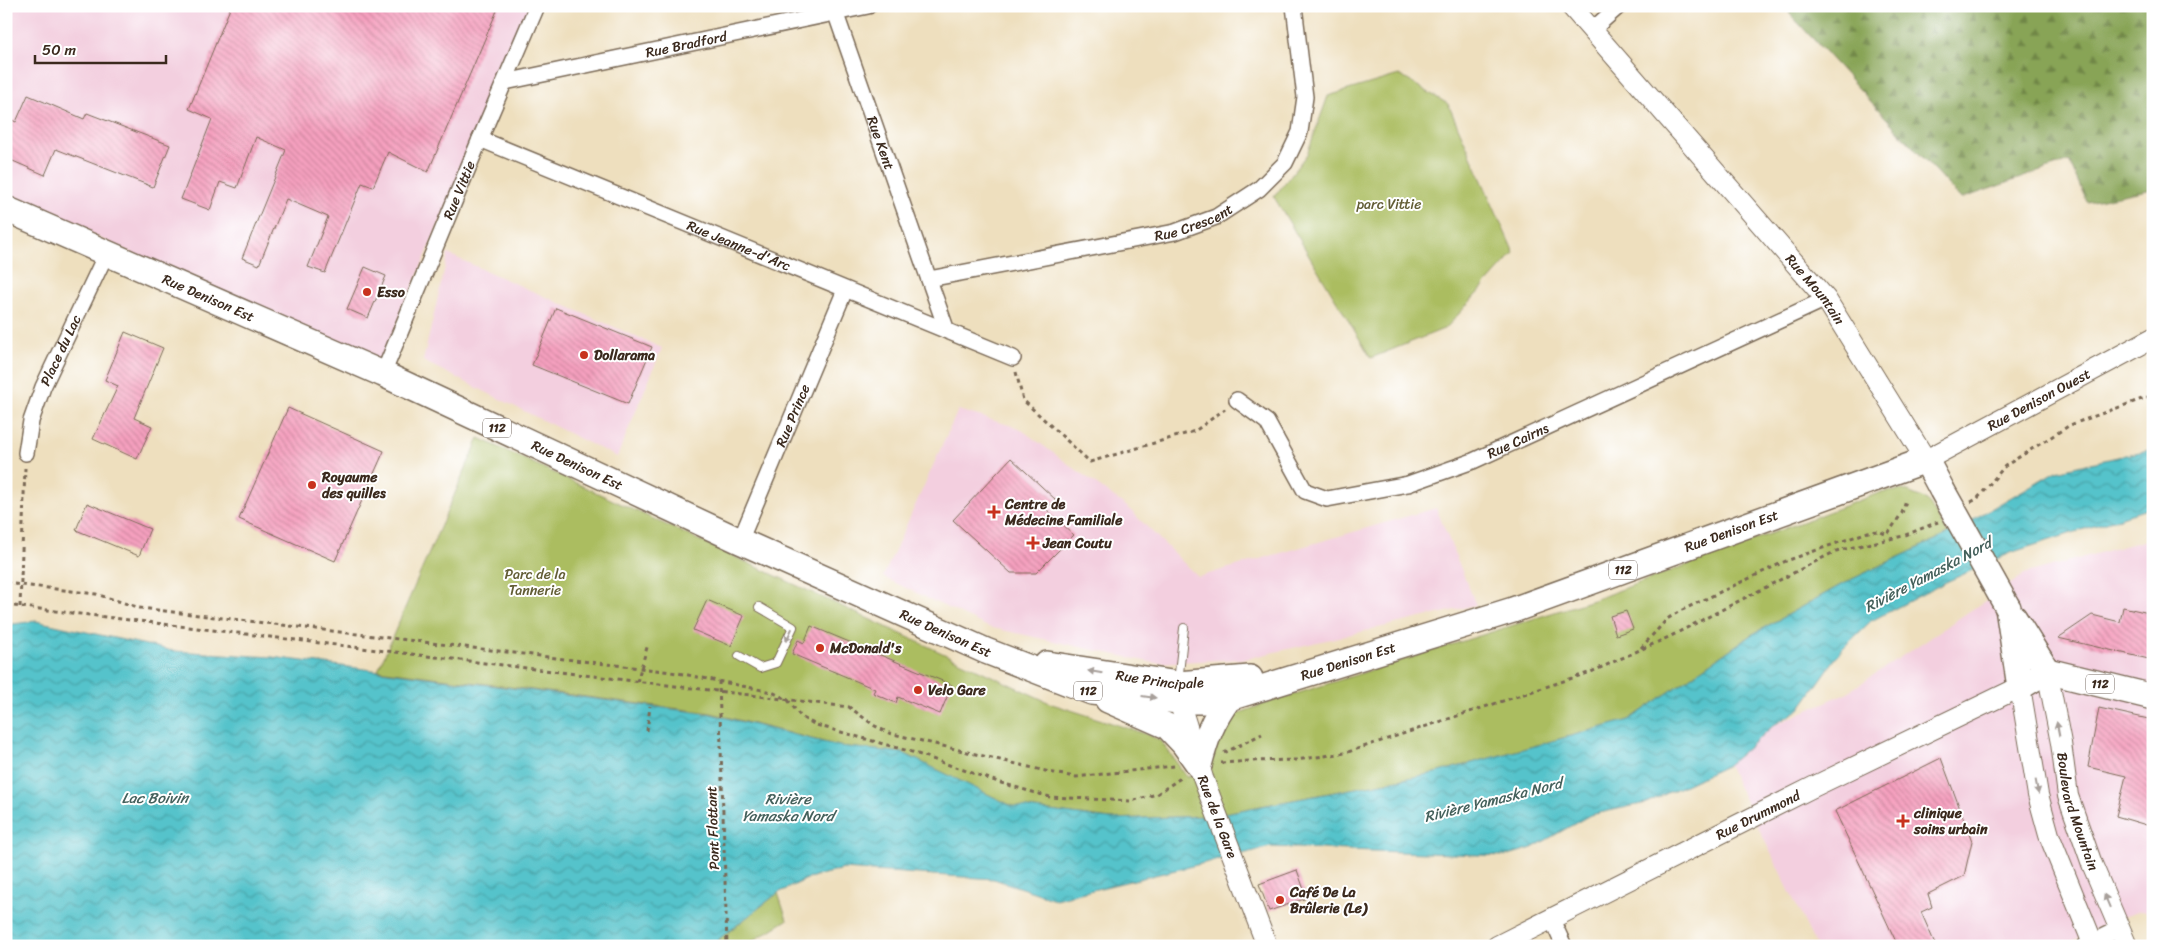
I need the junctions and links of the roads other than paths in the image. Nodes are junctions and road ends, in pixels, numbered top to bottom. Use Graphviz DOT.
graph roads {
  1 [pos="537,6"];
  2 [pos="868,6"];
  3 [pos="1294,6"];
  4 [pos="1571,6"];
  5 [pos="1619,6"];
  6 [pos="835,10"];
  7 [pos="1592,30"];
  8 [pos="505,82"];
  9 [pos="480,139"];
  10 [pos="6,209"];
  11 [pos="107,252"];
  12 [pos="929,279"];
  13 [pos="845,290"];
  14 [pos="1826,299"];
  15 [pos="947,331"];
  16 [pos="2153,338"];
  17 [pos="1013,358"];
  18 [pos="383,374"];
  19 [pos="1237,400"];
  20 [pos="26,453"];
  21 [pos="1926,460"];
  22 [pos="740,541"];
  23 [pos="759,607"];
  24 [pos="2008,608"];
  25 [pos="1184,628"];
  26 [pos="739,656"];
  27 [pos="1002,657"];
  28 [pos="1317,669"];
  29 [pos="2047,671"];
  30 [pos="2020,687"];
  31 [pos="1092,692"];
  32 [pos="1179,692"];
  33 [pos="2153,697"];
  34 [pos="1229,698"];
  35 [pos="1201,772"];
  36 [pos="1552,918"];
  37 [pos="2123,937"];
  38 [pos="2090,945"];
  39 [pos="1267,946"];
  40 [pos="1497,946"];
  41 [pos="1564,946"];
  1 -- 8 [label="street, Rue Vittie"];
  2 -- 6 [label="street, Rue Bradford"];
  3 -- 12 [label="street, Rue Crescent"];
  4 -- 7 [label="street, Rue Mountain"];
  5 -- 7 [label="street"];
  6 -- 8 [label="street, Rue Bradford"];
  6 -- 12 [label="street, Rue Kent"];
  7 -- 14 [label="street, Rue Mountain"];
  8 -- 9 [label="street, Rue Vittie"];
  9 -- 13 [label="street, Rue Jeanne-d'Arc"];
  9 -- 18 [label="street, Rue Vittie"];
  10 -- 11 [label="main road, Rue Denison Est / 112"];
  11 -- 18 [label="main road, Rue Denison Est / 112"];
  11 -- 20 [label="street, Place du Lac"];
  12 -- 15 [label="street"];
  13 -- 15 [label="street, Rue Jeanne-d'Arc"];
  13 -- 22 [label="street, Rue Prince"];
  14 -- 19 [label="street, Rue Cairns"];
  14 -- 21 [label="street, Rue Mountain"];
  15 -- 17 [label="street"];
  16 -- 21 [label="street, Rue Denison Ouest"];
  18 -- 22 [label="main road, Rue Denison Est / 112"];
  21 -- 24 [label="main road, Rue Mountain, bridge"];
  21 -- 28 [label="main road, Rue Denison Est / 112"];
  22 -- 27 [label="main road, Rue Denison Est / 112"];
  23 -- 26 [label="lane, one-way"];
  24 -- 29 [label="main road, Rue Mountain"];
  24 -- 30 [label="main road, Rue Mountain"];
  25 -- 32 [label="lane"];
  27 -- 31 [label="main road, Rue Denison Est / 112"];
  32 -- 27 [label="main road, Rue Principale, one-way"];
  28 -- 32 [label="main road, Rue Principale"];
  28 -- 34 [label="main road, Rue Denison Est / 112"];
  29 -- 30 [label="main road"];
  29 -- 33 [label="main road, 112"];
  37 -- 29 [label="street, Boulevard Mountain, one-way"];
  30 -- 36 [label="street, Rue Drummond"];
  30 -- 38 [label="street, one-way"];
  31 -- 32 [label="main road, Rue Denison Est / 112, one-way"];
  31 -- 35 [label="main road"];
  32 -- 34 [label="main road, Rue Denison Est / 112"];
  32 -- 35 [label="street, Rue de la Gare"];
  34 -- 35 [label="main road"];
  35 -- 39 [label="street, Rue de la Gare"];
  36 -- 40 [label="street, Rue Drummond"];
  36 -- 41 [label="street"];
  37 -- 38 [label="street"];
}
